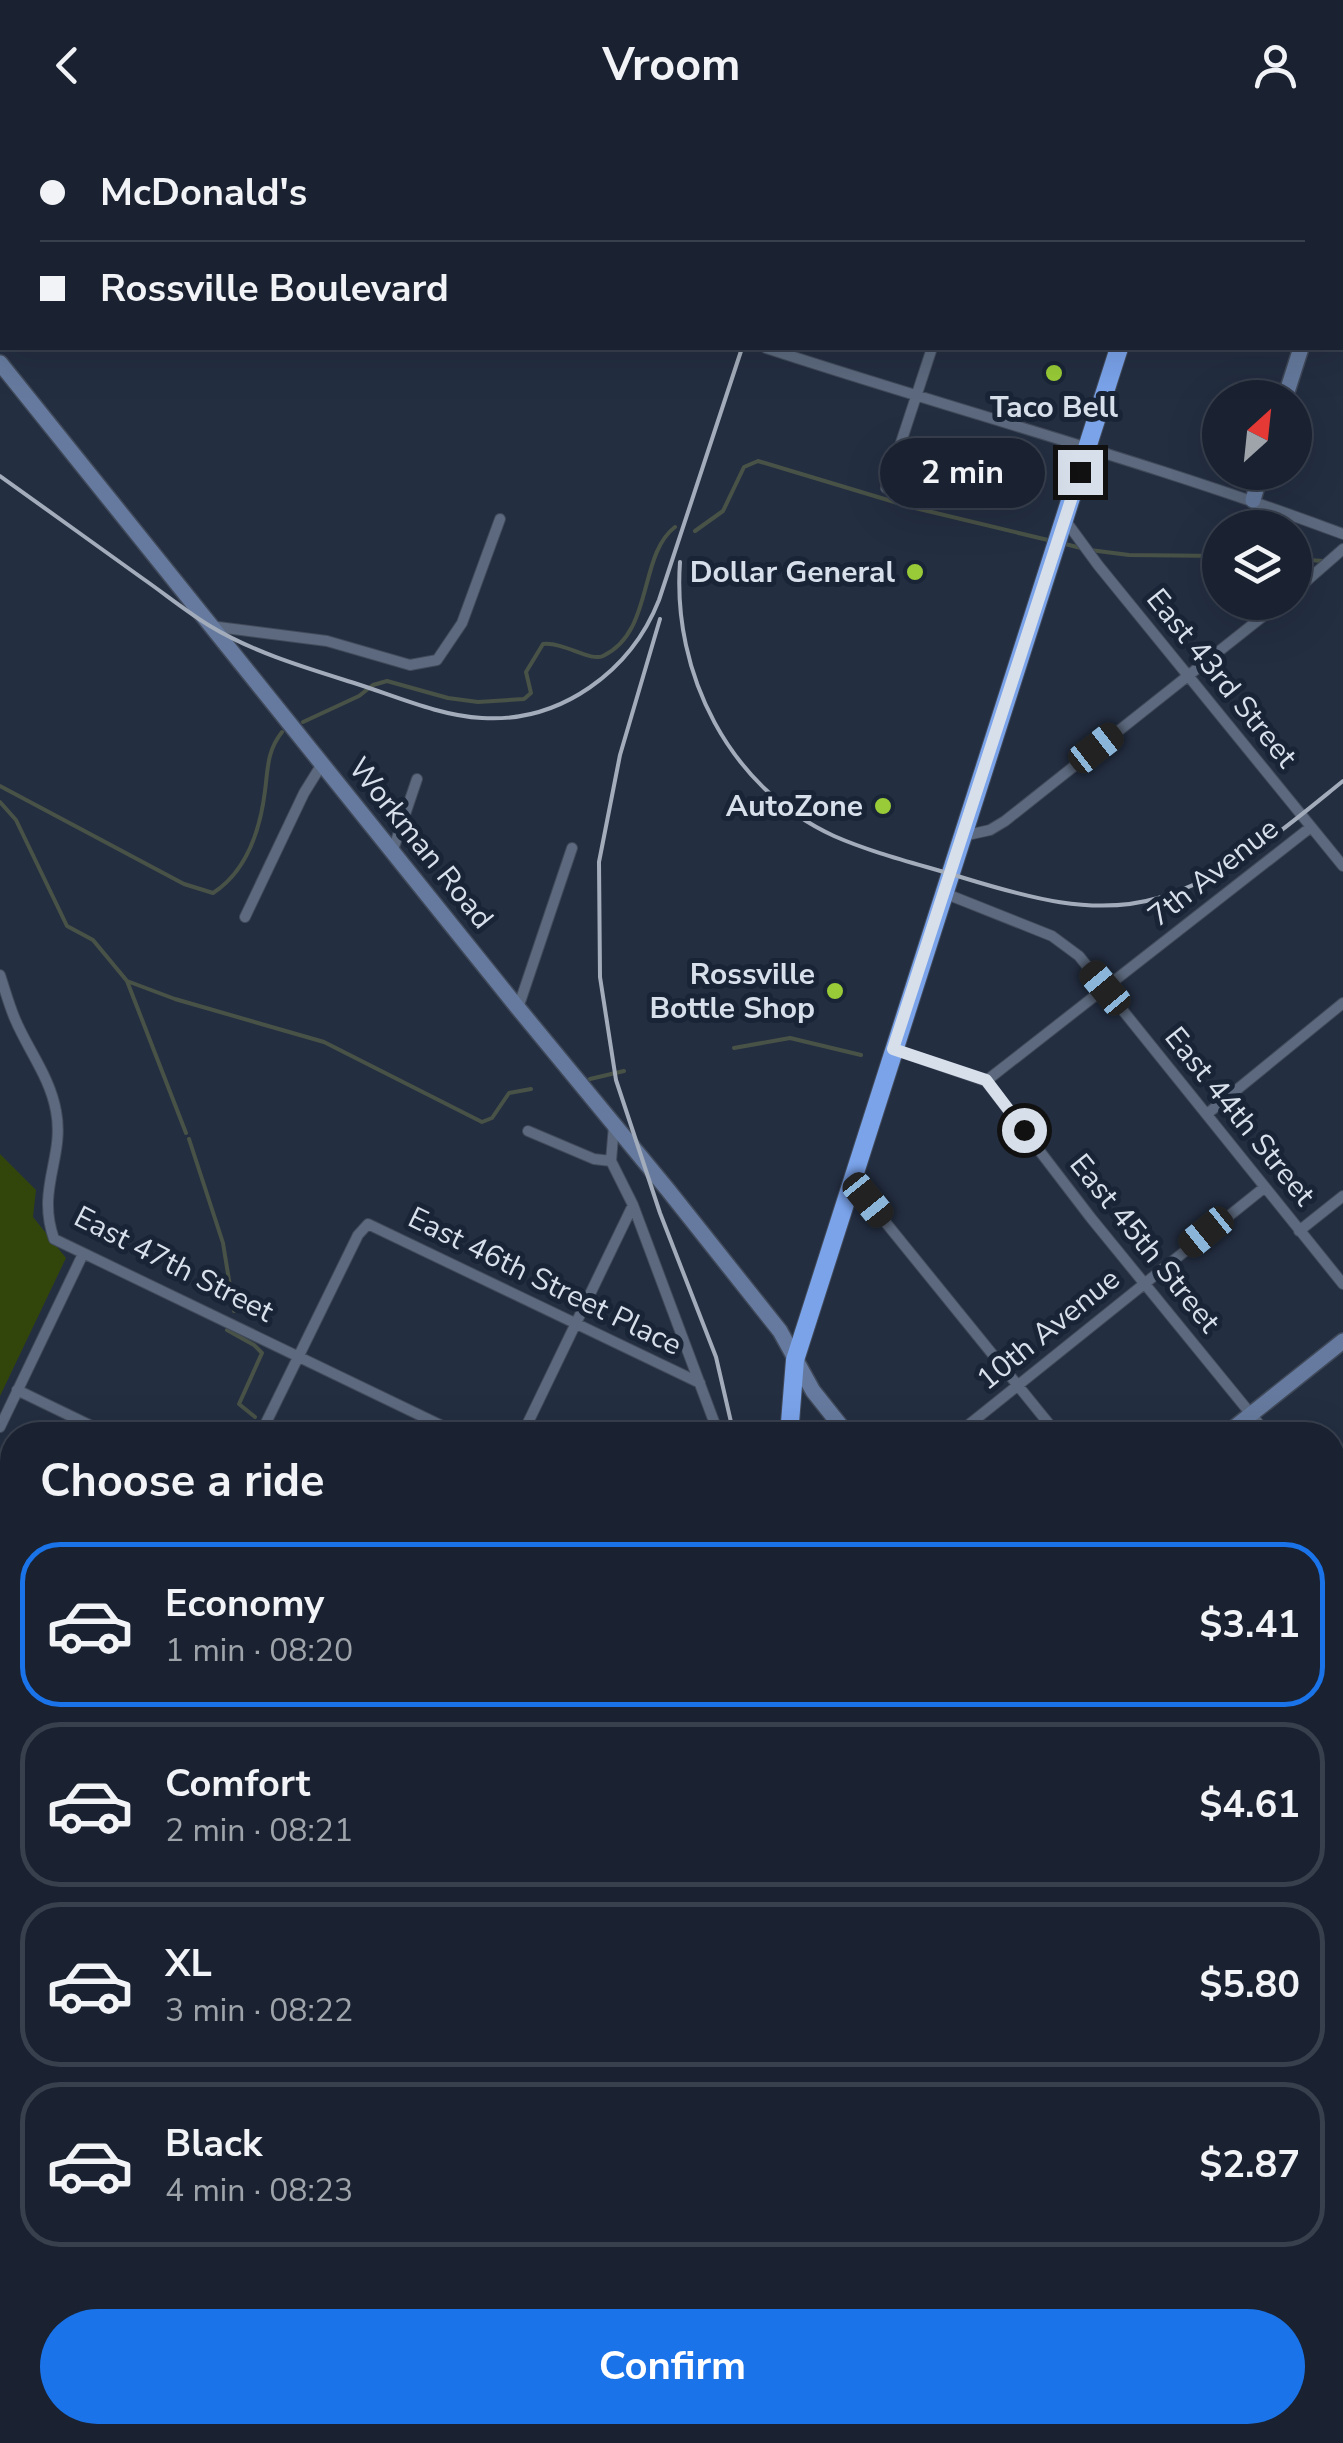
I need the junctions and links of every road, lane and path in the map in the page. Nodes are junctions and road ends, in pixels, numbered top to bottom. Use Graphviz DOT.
graph roads {
  1 [pos="772,350"];
  2 [pos="931,350"];
  3 [pos="1118,350"];
  4 [pos="1300,350"];
  5 [pos="0,363"];
  6 [pos="1291,380"];
  7 [pos="916,398"];
  8 [pos="1088,448"];
  9 [pos="886,488"];
  10 [pos="1256,490"];
  11 [pos="1252,500"];
  12 [pos="500,519"];
  13 [pos="1065,520"];
  14 [pos="1343,534"];
  15 [pos="1343,549"];
  16 [pos="1312,575"];
  17 [pos="1258,620"];
  18 [pos="210,626"];
  19 [pos="1188,674"];
  20 [pos="322,764"];
  21 [pos="418,780"];
  22 [pos="1311,826"];
  23 [pos="962,836"];
  24 [pos="572,848"];
  25 [pos="393,850"];
  26 [pos="1343,866"];
  27 [pos="944,894"];
  28 [pos="244,917"];
  29 [pos="0,976"];
  30 [pos="1105,988"];
  31 [pos="1343,1003"];
  32 [pos="518,1008"];
  33 [pos="893,1049"];
  34 [pos="986,1080"];
  35 [pos="1207,1114"];
  36 [pos="614,1124"];
  37 [pos="528,1130"];
  38 [pos="611,1161"];
  39 [pos="851,1180"];
  40 [pos="1265,1186"];
  41 [pos="1343,1196"];
  42 [pos="632,1205"];
  43 [pos="1300,1231"];
  44 [pos="83,1254"];
  45 [pos="1146,1282"];
  46 [pos="1343,1284"];
  47 [pos="575,1324"];
  48 [pos="1343,1341"];
  49 [pos="298,1357"];
  50 [pos="795,1360"];
  51 [pos="700,1383"];
  52 [pos="1017,1385"];
  53 [pos="17,1390"];
  54 [pos="1251,1414"];
  55 [pos="2,1422"];
  56 [pos="83,1422"];
  57 [pos="266,1422"];
  58 [pos="434,1422"];
  59 [pos="528,1422"];
  60 [pos="714,1422"];
  61 [pos="791,1422"];
  62 [pos="838,1422"];
  63 [pos="972,1422"];
  64 [pos="1047,1422"];
  65 [pos="1241,1422"];
  66 [pos="1257,1422"];
  1 -- 7 [label="street"];
  2 -- 7 [label="street"];
  3 -- 8 [label="highway"];
  4 -- 6 [label="street"];
  5 -- 18 [label="street, Workman Road"];
  7 -- 8 [label="street"];
  7 -- 9 [label="street"];
  8 -- 11 [label="street"];
  8 -- 13 [label="highway"];
  10 -- 11 [label="street"];
  11 -- 14 [label="street"];
  12 -- 18 [label="street"];
  13 -- 19 [label="street, East 43rd Street"];
  13 -- 23 [label="highway"];
  15 -- 16 [label="street"];
  17 -- 19 [label="street"];
  18 -- 20 [label="street, Workman Road"];
  19 -- 22 [label="street, East 43rd Street"];
  19 -- 23 [label="street"];
  20 -- 25 [label="street, Workman Road"];
  20 -- 28 [label="street"];
  21 -- 25 [label="street"];
  22 -- 26 [label="street, East 43rd Street"];
  22 -- 30 [label="street, 7th Avenue"];
  23 -- 27 [label="highway"];
  24 -- 32 [label="street"];
  25 -- 32 [label="street, Workman Road"];
  27 -- 30 [label="street, East 44th Street"];
  27 -- 33 [label="highway"];
  29 -- 44 [label="street, East 47th Street"];
  30 -- 34 [label="street, 7th Avenue"];
  30 -- 35 [label="street, East 44th Street"];
  31 -- 35 [label="street"];
  32 -- 36 [label="street, Workman Road"];
  33 -- 34 [label="street"];
  33 -- 39 [label="highway"];
  34 -- 45 [label="street, East 45th Street"];
  35 -- 40 [label="street, East 44th Street"];
  36 -- 38 [label="street"];
  36 -- 50 [label="street, Workman Road"];
  37 -- 38 [label="street"];
  38 -- 42 [label="street"];
  39 -- 50 [label="highway"];
  39 -- 52 [label="street"];
  40 -- 43 [label="street, East 44th Street"];
  40 -- 45 [label="street, 10th Avenue"];
  41 -- 43 [label="street"];
  42 -- 47 [label="street"];
  42 -- 51 [label="street"];
  43 -- 46 [label="street, East 44th Street"];
  44 -- 49 [label="street, East 47th Street"];
  44 -- 53 [label="street"];
  45 -- 52 [label="street, 10th Avenue"];
  45 -- 54 [label="street, East 45th Street"];
  47 -- 49 [label="street, East 46th Street Place"];
  47 -- 51 [label="street, East 46th Street Place"];
  47 -- 59 [label="street"];
  48 -- 54 [label="street"];
  49 -- 57 [label="street"];
  49 -- 58 [label="street, East 47th Street"];
  50 -- 61 [label="highway"];
  50 -- 62 [label="street"];
  51 -- 60 [label="street"];
  52 -- 63 [label="street, 10th Avenue"];
  52 -- 64 [label="street"];
  53 -- 55 [label="street"];
  53 -- 56 [label="street"];
  54 -- 65 [label="street"];
  54 -- 66 [label="street, East 45th Street"];
}
